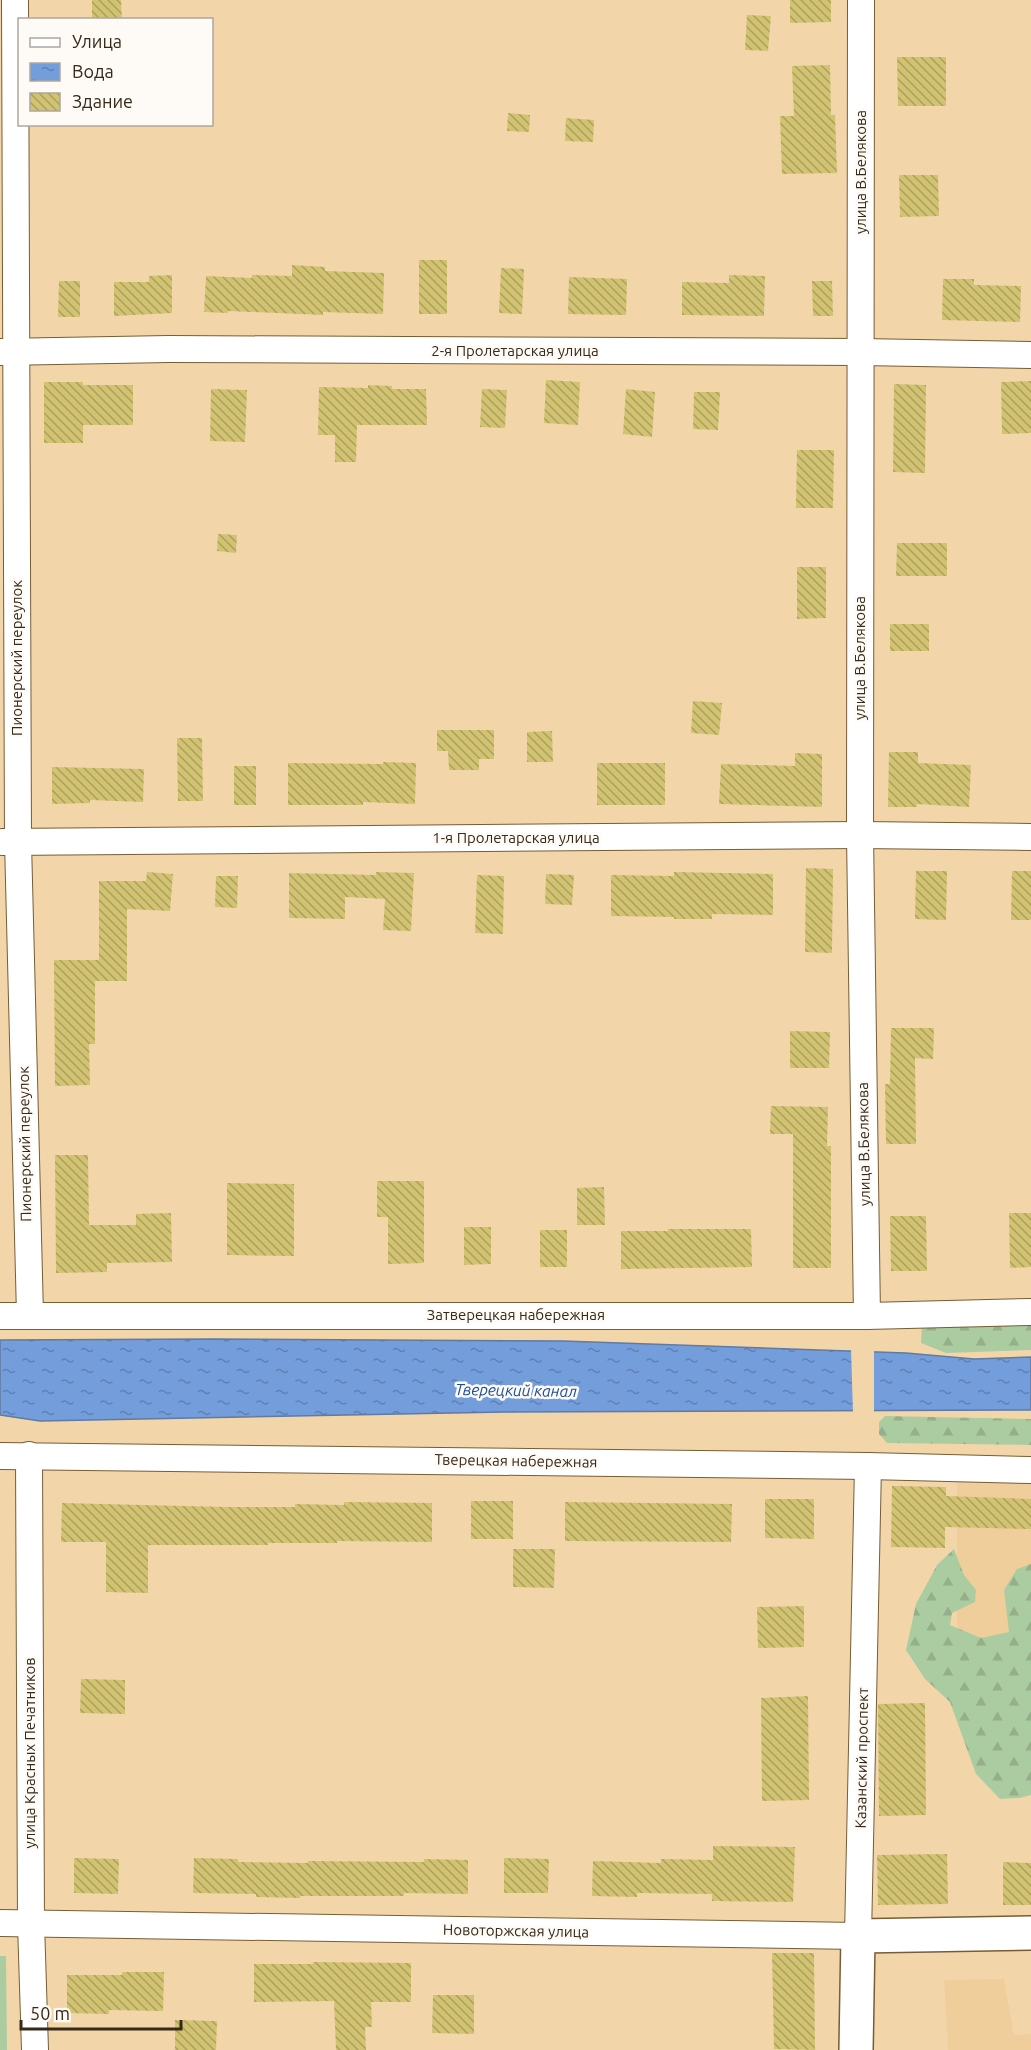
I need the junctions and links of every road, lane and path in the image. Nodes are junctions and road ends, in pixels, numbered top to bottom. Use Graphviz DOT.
graph roads {
  1 [pos="15,0"];
  2 [pos="861,0"];
  3 [pos="8,352"];
  4 [pos="861,352"];
  5 [pos="1031,355"];
  6 [pos="860,835"];
  7 [pos="1031,837"];
  8 [pos="9,842"];
  9 [pos="1031,1312"];
  10 [pos="30,1315"];
  11 [pos="0,1316"];
  12 [pos="867,1316"];
  13 [pos="29,1455"];
  14 [pos="0,1456"];
  15 [pos="868,1466"];
  16 [pos="1031,1470"];
  17 [pos="0,1923"];
  18 [pos="31,1923"];
  19 [pos="1031,1933"];
  20 [pos="858,1936"];
  21 [pos="35,2050"];
  22 [pos="856,2050"];
  1 -- 3 [label="street, Пионерский переулок"];
  2 -- 4 [label="street, улица В.Белякова"];
  3 -- 4 [label="street, 2-я Пролетарская улица"];
  3 -- 8 [label="street, Пионерский переулок"];
  4 -- 5 [label="street, 2-я Пролетарская улица"];
  4 -- 6 [label="street, улица В.Белякова"];
  6 -- 7 [label="street, 1-я Пролетарская улица"];
  6 -- 8 [label="street, 1-я Пролетарская улица"];
  6 -- 12 [label="street, улица В.Белякова"];
  8 -- 10 [label="street, Пионерский переулок"];
  9 -- 12 [label="street, Затверецкая набережная"];
  10 -- 11 [label="street, Затверецкая набережная"];
  10 -- 12 [label="street, Затверецкая набережная"];
  13 -- 14 [label="street, Тверецкая набережная"];
  13 -- 15 [label="street, Тверецкая набережная"];
  13 -- 18 [label="street, улица Красных Печатников"];
  15 -- 16 [label="street, Тверецкая набережная"];
  15 -- 20 [label="street, Казанский проспект"];
  17 -- 18 [label="street, Новоторжская улица"];
  18 -- 20 [label="street, Новоторжская улица"];
  18 -- 21 [label="street, улица Красных Печатников"];
  19 -- 20 [label="main road, Новоторжская улица"];
  20 -- 22 [label="main road, Казанский проспект"];
}
